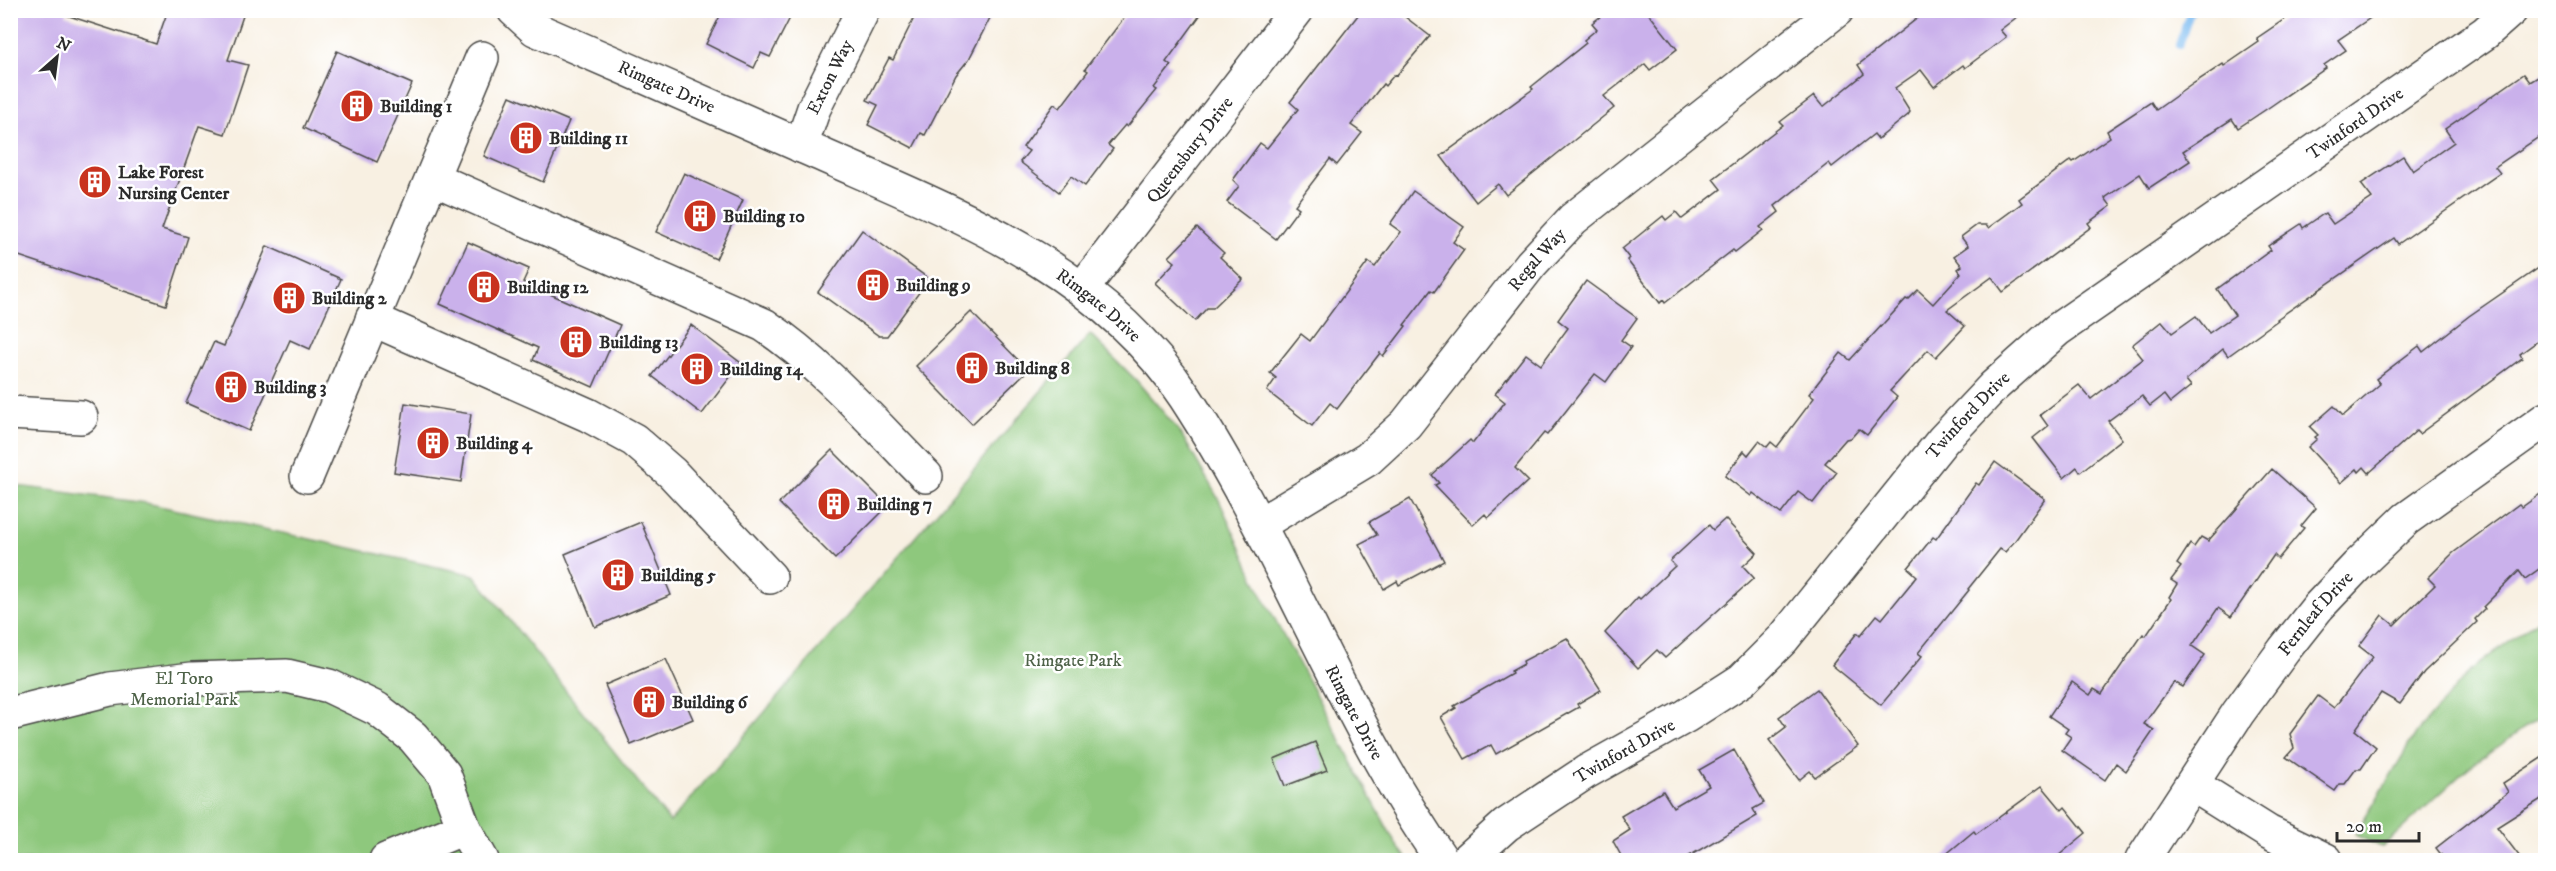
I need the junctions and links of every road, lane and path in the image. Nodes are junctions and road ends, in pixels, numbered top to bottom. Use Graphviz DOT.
graph roads {
  1 [pos="514,10"];
  2 [pos="863,10"];
  3 [pos="1297,10"];
  4 [pos="1837,10"];
  5 [pos="2511,10"];
  6 [pos="482,58"];
  7 [pos="801,146"];
  8 [pos="432,178"];
  9 [pos="1082,289"];
  10 [pos="372,319"];
  11 [pos="10,413"];
  12 [pos="81,417"];
  13 [pos="2546,419"];
  14 [pos="307,476"];
  15 [pos="926,476"];
  16 [pos="1260,524"];
  17 [pos="771,578"];
  18 [pos="10,714"];
  19 [pos="2193,785"];
  20 [pos="464,828"];
  21 [pos="386,861"];
  22 [pos="482,861"];
  23 [pos="1442,861"];
  24 [pos="1467,861"];
  25 [pos="2142,861"];
  26 [pos="2326,861"];
  1 -- 7 [label="street, Rimgate Drive"];
  2 -- 7 [label="street, Exton Way"];
  3 -- 9 [label="street, Queensbury Drive"];
  4 -- 16 [label="street, Regal Way"];
  5 -- 24 [label="street, Twinford Drive"];
  6 -- 8 [label="street"];
  7 -- 9 [label="street, Rimgate Drive"];
  8 -- 10 [label="street"];
  8 -- 15 [label="street"];
  9 -- 16 [label="street, Rimgate Drive"];
  10 -- 14 [label="street"];
  10 -- 17 [label="street"];
  11 -- 12 [label="street"];
  13 -- 19 [label="street, Fernleaf Drive"];
  16 -- 23 [label="street, Rimgate Drive"];
  18 -- 20 [label="street"];
  19 -- 25 [label="street, Fernleaf Drive"];
  19 -- 26 [label="street"];
  20 -- 21 [label="street"];
  20 -- 22 [label="street"];
}
